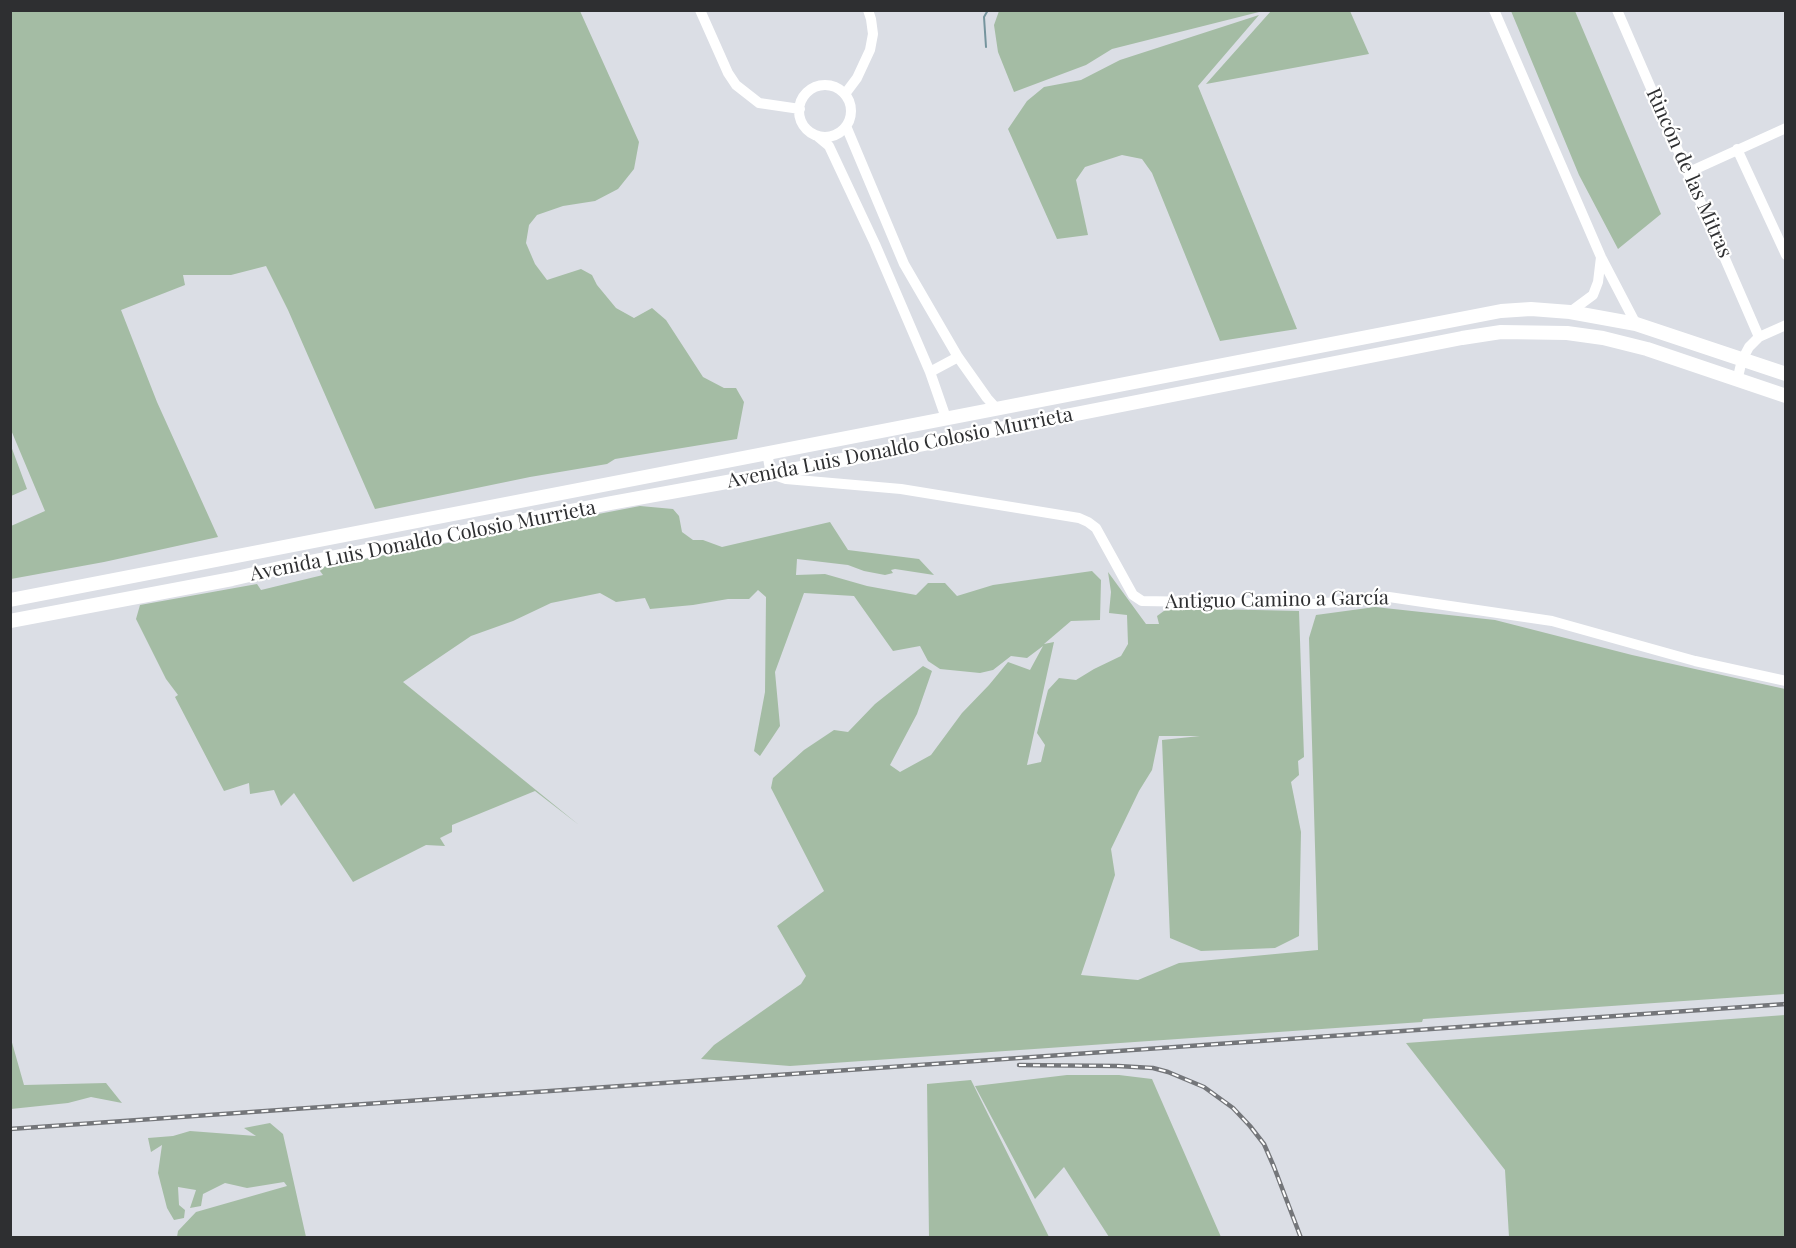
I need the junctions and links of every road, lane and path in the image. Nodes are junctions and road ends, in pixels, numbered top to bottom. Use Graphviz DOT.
graph roads {
  1 [pos="700,10"];
  2 [pos="868,10"];
  3 [pos="1494,10"];
  4 [pos="1617,10"];
  5 [pos="844,94"];
  6 [pos="800,110"];
  7 [pos="846,126"];
  8 [pos="1785,128"];
  9 [pos="817,136"];
  10 [pos="1737,150"];
  11 [pos="1689,172"];
  12 [pos="1785,255"];
  13 [pos="1601,257"];
  14 [pos="1570,312"];
  15 [pos="1636,324"];
  16 [pos="1785,324"];
  17 [pos="1404,328"];
  18 [pos="1759,336"];
  19 [pos="1407,349"];
  20 [pos="958,357"];
  21 [pos="1742,360"];
  22 [pos="930,372"];
  23 [pos="1785,374"];
  24 [pos="1737,381"];
  25 [pos="1785,396"];
  26 [pos="996,408"];
  27 [pos="946,418"];
  28 [pos="767,453"];
  29 [pos="771,474"];
  30 [pos="10,600"];
  31 [pos="10,621"];
  32 [pos="1785,681"];
  1 -- 6 [label="street"];
  2 -- 5 [label="street"];
  3 -- 13 [label="street"];
  4 -- 11 [label="street, Rincón de las Mitras"];
  5 -- 6 [label="street"];
  5 -- 7 [label="street"];
  6 -- 9 [label="street"];
  7 -- 9 [label="street"];
  7 -- 20 [label="street"];
  8 -- 10 [label="street"];
  9 -- 22 [label="street"];
  10 -- 11 [label="street"];
  10 -- 12 [label="street"];
  11 -- 18 [label="street, Rincón de las Mitras"];
  13 -- 14 [label="street"];
  13 -- 15 [label="street"];
  14 -- 15 [label="main road, Avenida Luis Donaldo Colosio Murrieta"];
  14 -- 17 [label="main road, Avenida Luis Donaldo Colosio Murrieta"];
  15 -- 21 [label="main road, Avenida Luis Donaldo Colosio Murrieta"];
  16 -- 18 [label="street"];
  17 -- 19 [label="main road"];
  17 -- 26 [label="main road, Avenida Luis Donaldo Colosio Murrieta"];
  18 -- 21 [label="street"];
  19 -- 24 [label="main road, Avenida Luis Donaldo Colosio Murrieta"];
  19 -- 29 [label="main road, Avenida Luis Donaldo Colosio Murrieta"];
  20 -- 22 [label="street"];
  20 -- 26 [label="street"];
  21 -- 23 [label="main road, Avenida Luis Donaldo Colosio Murrieta"];
  21 -- 24 [label="street"];
  22 -- 27 [label="street"];
  24 -- 25 [label="main road, Avenida Luis Donaldo Colosio Murrieta"];
  26 -- 27 [label="main road, Avenida Luis Donaldo Colosio Murrieta"];
  27 -- 28 [label="main road, Avenida Luis Donaldo Colosio Murrieta"];
  28 -- 29 [label="street"];
  28 -- 30 [label="main road, Avenida Luis Donaldo Colosio Murrieta"];
  29 -- 31 [label="main road, Avenida Luis Donaldo Colosio Murrieta"];
  29 -- 32 [label="street, Antiguo Camino a García"];
}
